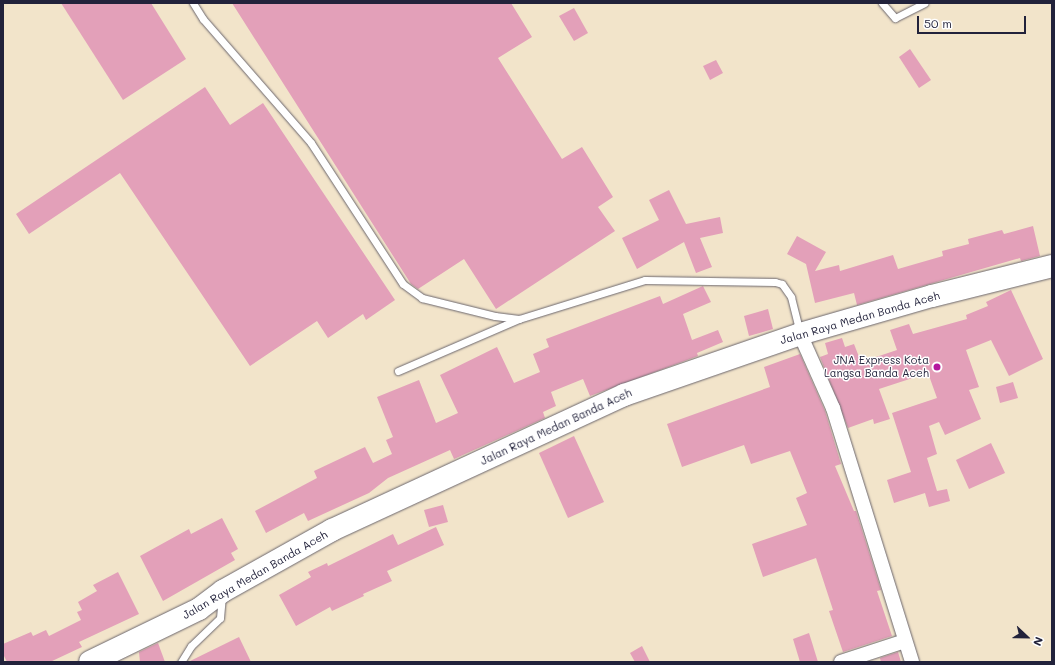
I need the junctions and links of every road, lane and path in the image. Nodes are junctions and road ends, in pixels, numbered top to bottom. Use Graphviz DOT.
graph roads {
  1 [pos="193,3"];
  2 [pos="882,3"];
  3 [pos="924,3"];
  4 [pos="1052,266"];
  5 [pos="519,319"];
  6 [pos="800,334"];
  7 [pos="398,371"];
  8 [pos="223,591"];
  9 [pos="904,641"];
  10 [pos="90,662"];
  11 [pos="181,662"];
  12 [pos="841,662"];
  13 [pos="912,662"];
  1 -- 5 [label="lane"];
  2 -- 3 [label="lane"];
  4 -- 6 [label="highway, Jalan Raya Medan Banda Aceh"];
  5 -- 6 [label="lane"];
  5 -- 7 [label="lane"];
  6 -- 8 [label="highway, Jalan Raya Medan Banda Aceh"];
  6 -- 9 [label="street"];
  8 -- 10 [label="highway, Jalan Raya Medan Banda Aceh"];
  8 -- 11 [label="lane"];
  9 -- 12 [label="street"];
  9 -- 13 [label="street"];
}
